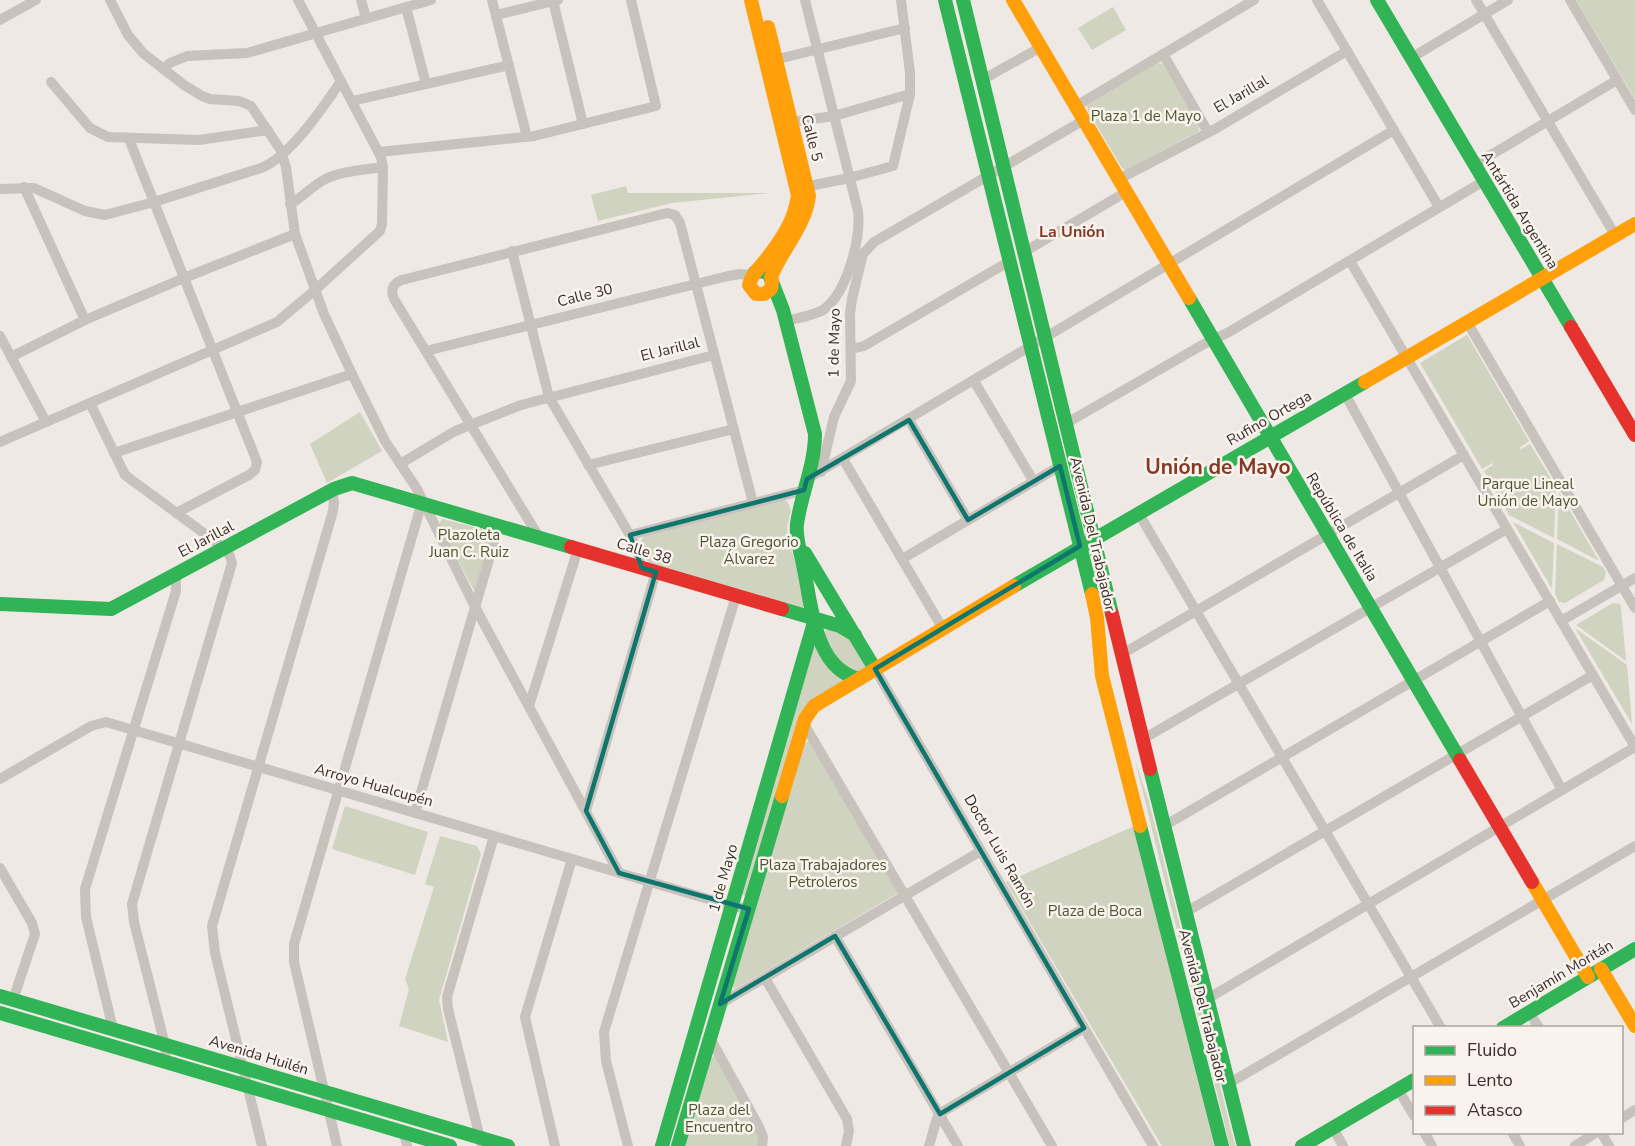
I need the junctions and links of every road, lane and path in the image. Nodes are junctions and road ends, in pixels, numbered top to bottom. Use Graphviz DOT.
graph roads {
  1 [pos="36,0"];
  2 [pos="110,0"];
  3 [pos="298,0"];
  4 [pos="361,0"];
  5 [pos="431,0"];
  6 [pos="492,0"];
  7 [pos="631,0"];
  8 [pos="751,0"];
  9 [pos="761,0"];
  10 [pos="805,0"];
  11 [pos="902,0"];
  12 [pos="945,0"];
  13 [pos="963,0"];
  14 [pos="1013,0"];
  15 [pos="1254,0"];
  16 [pos="1317,0"];
  17 [pos="1377,0"];
  18 [pos="1476,0"];
  19 [pos="1508,0"];
  20 [pos="1570,0"];
  21 [pos="556,1"];
  22 [pos="406,7"];
  23 [pos="1484,14"];
  24 [pos="496,15"];
  25 [pos="366,18"];
  26 [pos="0,20"];
  27 [pos="905,28"];
  28 [pos="315,32"];
  29 [pos="1041,47"];
  30 [pos="817,50"];
  31 [pos="1347,51"];
  32 [pos="1162,54"];
  33 [pos="1411,58"];
  34 [pos="771,61"];
  35 [pos="508,64"];
  36 [pos="163,69"];
  37 [pos="982,80"];
  38 [pos="1617,80"];
  39 [pos="341,81"];
  40 [pos="51,82"];
  41 [pos="426,84"];
  42 [pos="910,94"];
  43 [pos="352,101"];
  44 [pos="1076,106"];
  45 [pos="1635,110"];
  46 [pos="834,116"];
  47 [pos="1084,120"];
  48 [pos="1548,121"];
  49 [pos="791,122"];
  50 [pos="583,124"];
  51 [pos="268,130"];
  52 [pos="1394,130"];
  53 [pos="1208,132"];
  54 [pos="527,137"];
  55 [pos="129,138"];
  56 [pos="379,152"];
  57 [pos="283,155"];
  58 [pos="1474,165"];
  59 [pos="1002,166"];
  60 [pos="383,167"];
  61 [pos="987,175"];
  62 [pos="849,178"];
  63 [pos="1119,179"];
  64 [pos="1484,181"];
  65 [pos="24,187"];
  66 [pos="802,187"];
  67 [pos="0,189"];
  68 [pos="1126,192"];
  69 [pos="154,202"];
  70 [pos="290,204"];
  71 [pos="1439,207"];
  72 [pos="1633,230"];
  73 [pos="295,234"];
  74 [pos="1615,235"];
  75 [pos="512,251"];
  76 [pos="1024,252"];
  77 [pos="1010,261"];
  78 [pos="1350,261"];
  79 [pos="1169,265"];
  80 [pos="753,273"];
  81 [pos="184,278"];
  82 [pos="772,279"];
  83 [pos="1542,279"];
  84 [pos="696,284"];
  85 [pos="315,290"];
  86 [pos="85,320"];
  87 [pos="786,321"];
  88 [pos="1467,322"];
  89 [pos="530,325"];
  90 [pos="0,336"];
  91 [pos="1045,338"];
  92 [pos="1213,340"];
  93 [pos="1031,346"];
  94 [pos="851,349"];
  95 [pos="213,350"];
  96 [pos="426,351"];
  97 [pos="714,355"];
  98 [pos="11,357"];
  99 [pos="1407,357"];
  100 [pos="352,374"];
  101 [pos="974,381"];
  102 [pos="1345,394"];
  103 [pos="549,397"];
  104 [pos="90,403"];
  105 [pos="237,412"];
  106 [pos="909,420"];
  107 [pos="46,422"];
  108 [pos="470,424"];
  109 [pos="1065,424"];
  110 [pos="734,429"];
  111 [pos="1635,435"];
  112 [pos="1270,437"];
  113 [pos="0,442"];
  114 [pos="114,453"];
  115 [pos="1464,454"];
  116 [pos="843,459"];
  117 [pos="400,464"];
  118 [pos="588,465"];
  119 [pos="1060,466"];
  120 [pos="821,472"];
  121 [pos="1034,482"];
  122 [pos="806,484"];
  123 [pos="331,490"];
  124 [pos="1399,493"];
  125 [pos="422,502"];
  126 [pos="753,503"];
  127 [pos="176,513"];
  128 [pos="1139,514"];
  129 [pos="968,520"];
  130 [pos="499,525"];
  131 [pos="1507,529"];
  132 [pos="1328,534"];
  133 [pos="630,535"];
  134 [pos="538,537"];
  135 [pos="1094,540"];
  136 [pos="799,542"];
  137 [pos="1080,546"];
  138 [pos="224,548"];
  139 [pos="578,549"];
  140 [pos="902,559"];
  141 [pos="642,568"];
  142 [pos="1440,568"];
  143 [pos="656,572"];
  144 [pos="176,574"];
  145 [pos="1635,578"];
  146 [pos="1622,586"];
  147 [pos="736,596"];
  148 [pos="1550,602"];
  149 [pos="0,604"];
  150 [pos="476,607"];
  151 [pos="1371,608"];
  152 [pos="1635,608"];
  153 [pos="1196,611"];
  154 [pos="815,619"];
  155 [pos="1561,621"];
  156 [pos="943,629"];
  157 [pos="855,634"];
  158 [pos="1481,642"];
  159 [pos="1122,654"];
  160 [pos="875,669"];
  161 [pos="1593,675"];
  162 [pos="859,679"];
  163 [pos="1414,681"];
  164 [pos="1239,684"];
  165 [pos="529,706"];
  166 [pos="1522,716"];
  167 [pos="804,724"];
  168 [pos="133,730"];
  169 [pos="1143,740"];
  170 [pos="179,743"];
  171 [pos="1635,747"];
  172 [pos="1457,754"];
  173 [pos="1282,758"];
  174 [pos="258,766"];
  175 [pos="0,779"];
  176 [pos="339,790"];
  177 [pos="1562,790"];
  178 [pos="586,811"];
  179 [pos="416,813"];
  180 [pos="1164,826"];
  181 [pos="1500,827"];
  182 [pos="1326,831"];
  183 [pos="494,836"];
  184 [pos="1635,846"];
  185 [pos="981,851"];
  186 [pos="572,859"];
  187 [pos="0,868"];
  188 [pos="619,873"];
  189 [pos="650,882"];
  190 [pos="905,896"];
  191 [pos="1543,900"];
  192 [pos="1369,904"];
  193 [pos="732,906"];
  194 [pos="749,909"];
  195 [pos="1186,912"];
  196 [pos="835,936"];
  197 [pos="1635,950"];
  198 [pos="1601,969"];
  199 [pos="1412,977"];
  200 [pos="1588,977"];
  201 [pos="765,978"];
  202 [pos="7,998"];
  203 [pos="1207,999"];
  204 [pos="720,1004"];
  205 [pos="1529,1012"];
  206 [pos="0,1013"];
  207 [pos="1441,1026"];
  208 [pos="1506,1026"];
  209 [pos="1538,1026"];
  210 [pos="1635,1026"];
  211 [pos="1084,1028"];
  212 [pos="113,1029"];
  213 [pos="710,1038"];
  214 [pos="164,1044"];
  215 [pos="165,1061"];
  216 [pos="243,1068"];
  217 [pos="1009,1072"];
  218 [pos="1413,1081"];
  219 [pos="1228,1084"];
  220 [pos="248,1086"];
  221 [pos="1398,1089"];
  222 [pos="324,1092"];
  223 [pos="328,1110"];
  224 [pos="940,1114"];
  225 [pos="1413,1114"];
  226 [pos="1333,1128"];
  227 [pos="1596,1134"];
  228 [pos="406,1139"];
  229 [pos="481,1142"];
  230 [pos="763,1142"];
  231 [pos="262,1146"];
  232 [pos="337,1146"];
  233 [pos="450,1146"];
  234 [pos="508,1146"];
  235 [pos="555,1146"];
  236 [pos="628,1146"];
  237 [pos="662,1146"];
  238 [pos="678,1146"];
  239 [pos="846,1146"];
  240 [pos="929,1146"];
  241 [pos="958,1146"];
  242 [pos="1052,1146"];
  243 [pos="1153,1146"];
  244 [pos="1222,1146"];
  245 [pos="1244,1146"];
  246 [pos="1302,1146"];
  247 [pos="1343,1146"];
  248 [pos="1575,1146"];
  1 -- 26 [label="street"];
  2 -- 36 [label="street"];
  3 -- 28 [label="street"];
  4 -- 25 [label="street"];
  5 -- 22 [label="street"];
  6 -- 24 [label="street"];
  7 -- 50 [label="street"];
  8 -- 34 [label="main road, Calle 5"];
  9 -- 34 [label="main road, Calle 5"];
  10 -- 30 [label="street"];
  11 -- 27 [label="street"];
  12 -- 61 [label="main road, Avenida Del Trabajador"];
  13 -- 37 [label="main road, Avenida Del Trabajador"];
  14 -- 29 [label="main road, República de Italia"];
  15 -- 32 [label="street"];
  16 -- 31 [label="street"];
  17 -- 33 [label="main road, Antártida Argentina"];
  18 -- 23 [label="street"];
  19 -- 23 [label="street"];
  20 -- 38 [label="street"];
  21 -- 24 [label="street"];
  21 -- 50 [label="street"];
  22 -- 25 [label="street"];
  22 -- 41 [label="street"];
  23 -- 33 [label="street"];
  23 -- 48 [label="street"];
  24 -- 35 [label="street"];
  25 -- 28 [label="street"];
  27 -- 30 [label="street"];
  27 -- 42 [label="street"];
  28 -- 36 [label="street"];
  28 -- 39 [label="street"];
  29 -- 37 [label="street"];
  29 -- 44 [label="main road, República de Italia"];
  30 -- 34 [label="street"];
  30 -- 46 [label="street"];
  31 -- 52 [label="street"];
  31 -- 53 [label="street, El Jarillal"];
  32 -- 44 [label="street"];
  32 -- 53 [label="street"];
  33 -- 58 [label="main road, Antártida Argentina"];
  34 -- 49 [label="main road, Calle 5"];
  34 -- 66 [label="main road, Calle 5"];
  35 -- 41 [label="street"];
  35 -- 54 [label="street"];
  36 -- 51 [label="street"];
  37 -- 59 [label="main road, Avenida Del Trabajador"];
  38 -- 45 [label="street"];
  38 -- 48 [label="street"];
  39 -- 43 [label="street"];
  39 -- 57 [label="street"];
  40 -- 55 [label="street"];
  41 -- 43 [label="street"];
  42 -- 46 [label="street"];
  42 -- 62 [label="street"];
  43 -- 56 [label="street"];
  44 -- 47 [label="main road, República de Italia"];
  46 -- 49 [label="street"];
  46 -- 62 [label="street"];
  47 -- 59 [label="street"];
  47 -- 63 [label="main road, República de Italia"];
  48 -- 58 [label="street"];
  48 -- 74 [label="street"];
  49 -- 66 [label="main road, Calle 5"];
  50 -- 54 [label="street"];
  51 -- 55 [label="street"];
  51 -- 57 [label="street"];
  52 -- 71 [label="street"];
  52 -- 79 [label="street"];
  53 -- 63 [label="street, El Jarillal"];
  54 -- 56 [label="street"];
  55 -- 69 [label="street"];
  56 -- 60 [label="street"];
  57 -- 69 [label="street"];
  57 -- 70 [label="street"];
  58 -- 64 [label="main road, Antártida Argentina"];
  59 -- 61 [label="street"];
  59 -- 76 [label="main road, Avenida Del Trabajador"];
  60 -- 70 [label="street"];
  60 -- 85 [label="street"];
  61 -- 77 [label="main road, Avenida Del Trabajador"];
  61 -- 94 [label="street, 1 de Mayo"];
  62 -- 66 [label="street"];
  62 -- 87 [label="street"];
  63 -- 68 [label="main road, República de Italia"];
  64 -- 71 [label="street"];
  64 -- 83 [label="main road, Antártida Argentina"];
  65 -- 67 [label="street"];
  65 -- 69 [label="street"];
  65 -- 86 [label="street"];
  66 -- 80 [label="main road, Calle 5"];
  66 -- 82 [label="main road, Calle 5"];
  68 -- 76 [label="street"];
  68 -- 79 [label="main road, República de Italia"];
  69 -- 81 [label="street"];
  70 -- 73 [label="street"];
  71 -- 78 [label="street"];
  72 -- 74 [label="main road, Rufino Ortega"];
  73 -- 81 [label="street"];
  73 -- 85 [label="street"];
  74 -- 83 [label="main road, Rufino Ortega"];
  75 -- 84 [label="street"];
  75 -- 89 [label="street"];
  75 -- 96 [label="street"];
  76 -- 91 [label="main road, Avenida Del Trabajador"];
  77 -- 93 [label="main road, Avenida Del Trabajador"];
  77 -- 94 [label="street"];
  78 -- 92 [label="street"];
  78 -- 99 [label="street"];
  79 -- 91 [label="street"];
  79 -- 92 [label="main road, República de Italia"];
  80 -- 82 [label="main road, Calle 30"];
  80 -- 82 [label="main road"];
  80 -- 84 [label="street, Calle 30"];
  81 -- 86 [label="street"];
  81 -- 95 [label="street"];
  82 -- 87 [label="main road"];
  83 -- 88 [label="main road, Rufino Ortega"];
  83 -- 111 [label="main road, Antártida Argentina"];
  84 -- 89 [label="street, Calle 30"];
  84 -- 97 [label="street"];
  85 -- 95 [label="street"];
  85 -- 100 [label="street"];
  86 -- 98 [label="street"];
  87 -- 122 [label="main road"];
  88 -- 99 [label="main road, Rufino Ortega"];
  88 -- 146 [label="street"];
  89 -- 96 [label="street, Calle 30"];
  89 -- 103 [label="street"];
  90 -- 98 [label="street"];
  91 -- 93 [label="street"];
  91 -- 109 [label="main road, Avenida Del Trabajador"];
  92 -- 109 [label="street"];
  92 -- 112 [label="main road, República de Italia"];
  93 -- 101 [label="street"];
  93 -- 119 [label="main road, Avenida Del Trabajador"];
  94 -- 120 [label="street, 1 de Mayo"];
  95 -- 104 [label="street"];
  95 -- 105 [label="street"];
  96 -- 108 [label="street"];
  97 -- 103 [label="street, El Jarillal"];
  97 -- 110 [label="street"];
  98 -- 107 [label="street"];
  99 -- 102 [label="main road, Rufino Ortega"];
  99 -- 115 [label="street"];
  100 -- 105 [label="street"];
  100 -- 117 [label="street"];
  101 -- 106 [label="street"];
  101 -- 121 [label="street"];
  102 -- 112 [label="main road, Rufino Ortega"];
  102 -- 124 [label="street"];
  103 -- 108 [label="street, El Jarillal"];
  103 -- 118 [label="street"];
  104 -- 107 [label="street"];
  104 -- 114 [label="street"];
  105 -- 114 [label="street"];
  105 -- 127 [label="street"];
  106 -- 116 [label="street"];
  106 -- 129 [label="street"];
  107 -- 113 [label="street"];
  108 -- 117 [label="street, El Jarillal"];
  108 -- 134 [label="street"];
  109 -- 135 [label="main road, Avenida Del Trabajador"];
  110 -- 118 [label="street"];
  110 -- 126 [label="street"];
  112 -- 128 [label="main road, Rufino Ortega"];
  112 -- 132 [label="main road, República de Italia"];
  114 -- 127 [label="street"];
  115 -- 124 [label="street"];
  115 -- 131 [label="street"];
  116 -- 120 [label="street"];
  116 -- 140 [label="street"];
  117 -- 125 [label="street"];
  118 -- 133 [label="street"];
  119 -- 121 [label="street"];
  119 -- 137 [label="main road, Avenida Del Trabajador"];
  120 -- 122 [label="street"];
  121 -- 129 [label="street"];
  122 -- 126 [label="street"];
  122 -- 136 [label="main road"];
  123 -- 125 [label="main road, El Jarillal"];
  123 -- 138 [label="main road, El Jarillal"];
  123 -- 174 [label="street"];
  124 -- 132 [label="street"];
  124 -- 142 [label="street"];
  125 -- 130 [label="main road, Calle 38"];
  125 -- 150 [label="street"];
  125 -- 176 [label="street"];
  126 -- 133 [label="street"];
  127 -- 138 [label="street"];
  128 -- 135 [label="main road, Rufino Ortega"];
  128 -- 153 [label="street"];
  129 -- 140 [label="street"];
  130 -- 134 [label="main road, Calle 38"];
  130 -- 150 [label="street"];
  131 -- 142 [label="street"];
  131 -- 148 [label="street"];
  132 -- 151 [label="main road, República de Italia"];
  132 -- 153 [label="street"];
  133 -- 141 [label="street"];
  134 -- 139 [label="main road, Calle 38"];
  135 -- 137 [label="main road, Rufino Ortega"];
  135 -- 159 [label="main road, Avenida Del Trabajador"];
  136 -- 154 [label="main road"];
  136 -- 157 [label="main road"];
  137 -- 156 [label="main road, Rufino Ortega"];
  137 -- 244 [label="main road, Avenida Del Trabajador"];
  138 -- 144 [label="main road, El Jarillal"];
  138 -- 170 [label="street"];
  139 -- 141 [label="main road, Calle 38"];
  139 -- 165 [label="street"];
  140 -- 156 [label="street"];
  141 -- 143 [label="main road, Calle 38"];
  142 -- 151 [label="street"];
  142 -- 158 [label="street"];
  143 -- 147 [label="main road, Calle 38"];
  143 -- 178 [label="street"];
  144 -- 149 [label="main road, El Jarillal"];
  144 -- 168 [label="street"];
  145 -- 146 [label="street"];
  146 -- 152 [label="street"];
  146 -- 155 [label="street"];
  147 -- 154 [label="main road, Calle 38"];
  147 -- 189 [label="street"];
  148 -- 155 [label="street"];
  148 -- 158 [label="street"];
  150 -- 165 [label="street"];
  150 -- 179 [label="street"];
  151 -- 163 [label="main road, República de Italia"];
  151 -- 164 [label="street"];
  153 -- 159 [label="street"];
  153 -- 164 [label="street"];
  154 -- 157 [label="main road, Calle 38"];
  154 -- 162 [label="main road"];
  154 -- 193 [label="main road, 1 de Mayo"];
  155 -- 161 [label="street"];
  156 -- 160 [label="main road, Rufino Ortega"];
  157 -- 160 [label="main road, Doctor Luis Ramón"];
  158 -- 163 [label="street"];
  158 -- 166 [label="street"];
  159 -- 169 [label="main road, Avenida Del Trabajador"];
  160 -- 162 [label="main road, Rufino Ortega"];
  160 -- 185 [label="street, Doctor Luis Ramón"];
  161 -- 166 [label="street"];
  161 -- 171 [label="street"];
  162 -- 167 [label="main road"];
  163 -- 172 [label="main road, República de Italia"];
  163 -- 173 [label="street"];
  164 -- 169 [label="street"];
  164 -- 173 [label="street"];
  165 -- 178 [label="street"];
  166 -- 172 [label="street"];
  166 -- 177 [label="street"];
  167 -- 190 [label="street"];
  167 -- 194 [label="main road"];
  168 -- 170 [label="street, Arroyo Hualcupén"];
  168 -- 175 [label="street, Arroyo Hualcupén"];
  168 -- 212 [label="street"];
  169 -- 180 [label="main road, Avenida Del Trabajador"];
  170 -- 174 [label="street, Arroyo Hualcupén"];
  170 -- 214 [label="street"];
  171 -- 177 [label="street"];
  172 -- 181 [label="main road, República de Italia"];
  172 -- 182 [label="street"];
  173 -- 180 [label="street"];
  173 -- 182 [label="street"];
  174 -- 176 [label="street, Arroyo Hualcupén"];
  174 -- 216 [label="street"];
  176 -- 179 [label="street, Arroyo Hualcupén"];
  176 -- 222 [label="street"];
  177 -- 181 [label="street"];
  178 -- 188 [label="street"];
  179 -- 183 [label="street, Arroyo Hualcupén"];
  180 -- 195 [label="main road, Avenida Del Trabajador"];
  181 -- 191 [label="main road, República de Italia"];
  181 -- 192 [label="street"];
  182 -- 192 [label="street"];
  182 -- 195 [label="street"];
  183 -- 186 [label="street, Arroyo Hualcupén"];
  183 -- 229 [label="street"];
  184 -- 191 [label="street"];
  185 -- 190 [label="street"];
  185 -- 211 [label="street, Doctor Luis Ramón"];
  186 -- 188 [label="street, Arroyo Hualcupén"];
  186 -- 235 [label="street"];
  187 -- 202 [label="street"];
  188 -- 189 [label="street, Arroyo Hualcupén"];
  189 -- 193 [label="street, Arroyo Hualcupén"];
  189 -- 236 [label="street"];
  190 -- 196 [label="street"];
  190 -- 217 [label="street"];
  191 -- 199 [label="street"];
  191 -- 200 [label="main road, República de Italia"];
  192 -- 199 [label="street"];
  192 -- 203 [label="street"];
  193 -- 194 [label="street, Arroyo Hualcupén"];
  193 -- 237 [label="main road, 1 de Mayo"];
  194 -- 204 [label="main road"];
  195 -- 203 [label="main road, Avenida Del Trabajador"];
  196 -- 201 [label="street"];
  196 -- 224 [label="street"];
  197 -- 198 [label="main road, Benjamín Moritán"];
  198 -- 200 [label="main road, Benjamín Moritán"];
  198 -- 210 [label="main road"];
  199 -- 207 [label="street"];
  199 -- 219 [label="street"];
  200 -- 205 [label="main road, Benjamín Moritán"];
  201 -- 204 [label="street"];
  201 -- 239 [label="street"];
  202 -- 212 [label="main road, Avenida Huilén"];
  203 -- 219 [label="main road, Avenida Del Trabajador"];
  204 -- 213 [label="main road"];
  205 -- 208 [label="main road, Benjamín Moritán"];
  205 -- 209 [label="street"];
  206 -- 215 [label="main road"];
  211 -- 217 [label="street"];
  211 -- 243 [label="street, Doctor Luis Ramón"];
  212 -- 214 [label="main road, Avenida Huilén"];
  213 -- 230 [label="street"];
  213 -- 238 [label="main road"];
  214 -- 215 [label="street"];
  214 -- 216 [label="main road, Avenida Huilén"];
  215 -- 220 [label="main road"];
  216 -- 220 [label="street"];
  216 -- 222 [label="main road, Avenida Huilén"];
  217 -- 224 [label="street"];
  217 -- 242 [label="street"];
  218 -- 221 [label="main road"];
  219 -- 245 [label="main road, Avenida Del Trabajador"];
  220 -- 223 [label="main road"];
  220 -- 231 [label="street"];
  221 -- 225 [label="street"];
  221 -- 226 [label="main road"];
  222 -- 223 [label="street"];
  222 -- 229 [label="main road, Avenida Huilén"];
  223 -- 228 [label="main road"];
  223 -- 232 [label="street"];
  224 -- 240 [label="street"];
  224 -- 241 [label="street"];
  226 -- 246 [label="main road"];
  226 -- 247 [label="street"];
  227 -- 248 [label="street"];
  228 -- 233 [label="main road"];
  229 -- 234 [label="main road, Avenida Huilén"];
}
